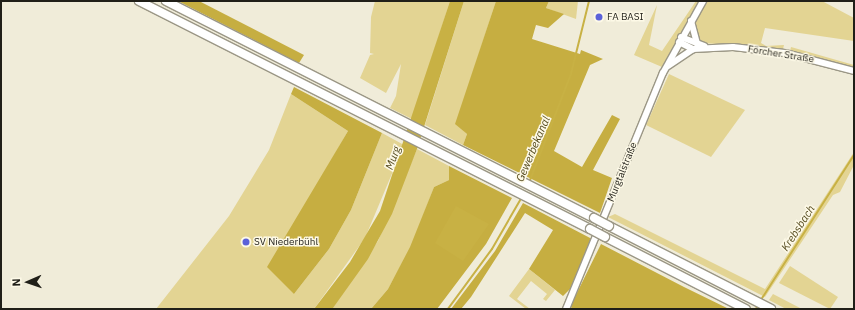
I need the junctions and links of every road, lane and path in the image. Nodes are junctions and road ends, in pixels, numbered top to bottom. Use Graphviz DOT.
graph roads {
  1 [pos="140,1"];
  2 [pos="166,1"];
  3 [pos="703,1"];
  4 [pos="691,20"];
  5 [pos="680,39"];
  6 [pos="695,47"];
  7 [pos="666,68"];
  8 [pos="854,71"];
  9 [pos="566,309"];
  10 [pos="746,309"];
  11 [pos="770,309"];
  1 -- 10 [label="highway, bridge"];
  2 -- 11 [label="highway, bridge"];
  3 -- 4 [label="main road, Murgtalstraße"];
  4 -- 5 [label="main road, Murgtalstraße"];
  4 -- 6 [label="main road"];
  5 -- 6 [label="main road"];
  5 -- 7 [label="main road, Murgtalstraße"];
  6 -- 7 [label="main road"];
  6 -- 8 [label="main road, Förcher Straße"];
  7 -- 9 [label="main road, Murgtalstraße"];
}
